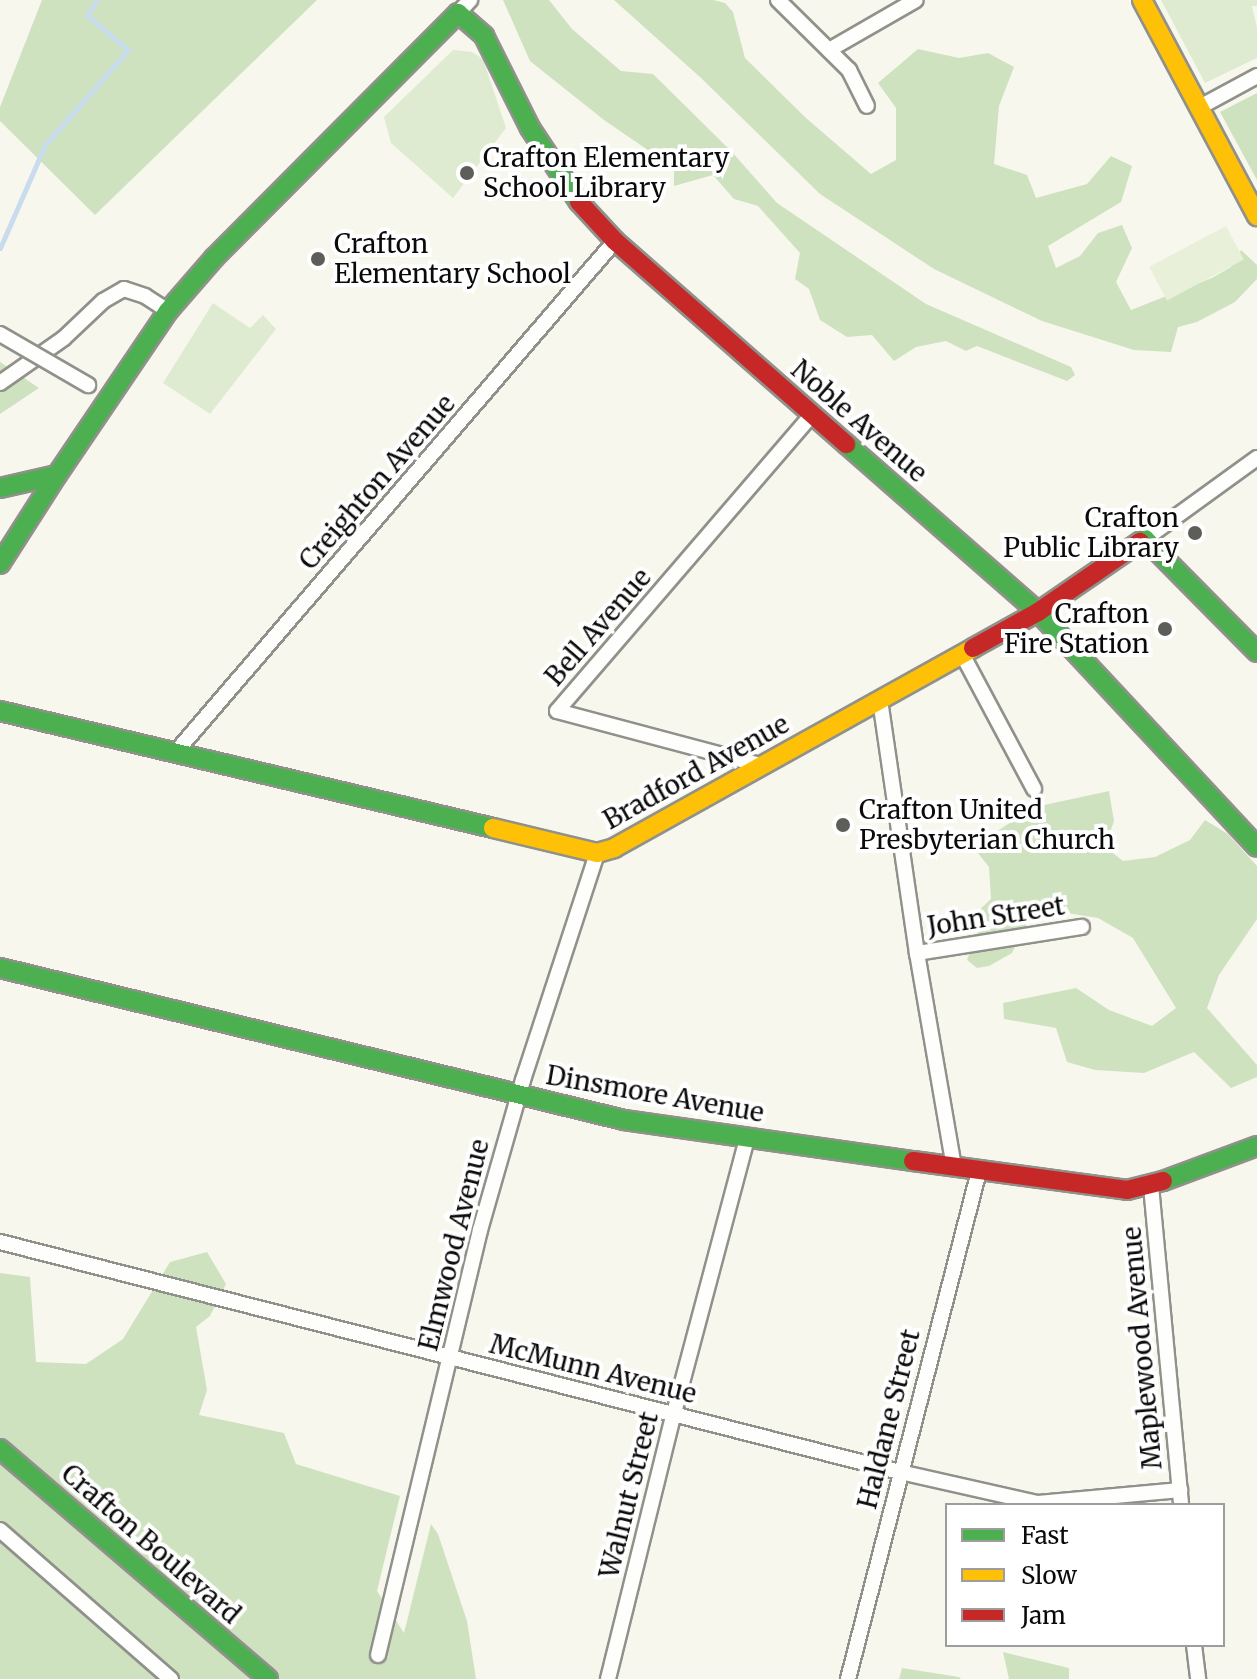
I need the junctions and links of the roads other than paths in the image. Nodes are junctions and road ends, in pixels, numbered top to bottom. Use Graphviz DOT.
graph roads {
  1 [pos="778,0"];
  2 [pos="916,0"];
  3 [pos="1142,0"];
  4 [pos="464,6"];
  5 [pos="829,50"];
  6 [pos="1257,76"];
  7 [pos="867,106"];
  8 [pos="1198,108"];
  9 [pos="1257,216"];
  10 [pos="615,241"];
  11 [pos="168,311"];
  12 [pos="0,334"];
  13 [pos="0,383"];
  14 [pos="106,398"];
  15 [pos="811,416"];
  16 [pos="1257,458"];
  17 [pos="57,475"];
  18 [pos="0,488"];
  19 [pos="1145,539"];
  20 [pos="0,564"];
  21 [pos="1038,612"];
  22 [pos="1257,652"];
  23 [pos="962,654"];
  24 [pos="880,700"];
  25 [pos="0,711"];
  26 [pos="175,753"];
  27 [pos="760,765"];
  28 [pos="1034,789"];
  29 [pos="1257,847"];
  30 [pos="597,853"];
  31 [pos="1082,927"];
  32 [pos="917,953"];
  33 [pos="0,968"];
  34 [pos="519,1094"];
  35 [pos="747,1138"];
  36 [pos="1257,1146"];
  37 [pos="954,1167"];
  38 [pos="979,1171"];
  39 [pos="1151,1186"];
  40 [pos="0,1242"];
  41 [pos="450,1358"];
  42 [pos="674,1413"];
  43 [pos="0,1449"];
  44 [pos="900,1472"];
  45 [pos="1180,1498"];
  46 [pos="0,1530"];
  47 [pos="1194,1647"];
  48 [pos="378,1655"];
  49 [pos="171,1679"];
  50 [pos="268,1679"];
  51 [pos="608,1679"];
  52 [pos="848,1679"];
  53 [pos="1198,1679"];
  1 -- 5 [label="street"];
  2 -- 5 [label="street"];
  3 -- 8 [label="main road"];
  4 -- 10 [label="main road, Noble Avenue"];
  4 -- 11 [label="main road"];
  5 -- 7 [label="street"];
  6 -- 8 [label="street"];
  8 -- 9 [label="main road"];
  10 -- 15 [label="main road, Noble Avenue"];
  10 -- 26 [label="street, Creighton Avenue"];
  11 -- 13 [label="street"];
  11 -- 14 [label="main road"];
  12 -- 14 [label="street, bridge"];
  14 -- 17 [label="main road"];
  15 -- 21 [label="main road, Noble Avenue"];
  15 -- 27 [label="street, Bell Avenue"];
  16 -- 19 [label="street, Bradford Avenue"];
  17 -- 18 [label="main road"];
  17 -- 20 [label="main road"];
  19 -- 21 [label="main road, Bradford Avenue"];
  19 -- 22 [label="main road"];
  21 -- 23 [label="main road, Bradford Avenue"];
  21 -- 29 [label="main road, Noble Avenue"];
  23 -- 24 [label="main road, Bradford Avenue"];
  23 -- 28 [label="street"];
  24 -- 27 [label="main road, Bradford Avenue"];
  24 -- 32 [label="street"];
  25 -- 26 [label="main road, Bradford Avenue"];
  26 -- 30 [label="main road, Bradford Avenue"];
  27 -- 30 [label="main road, Bradford Avenue"];
  30 -- 34 [label="street, Elmwood Avenue"];
  31 -- 32 [label="street, John Street"];
  32 -- 37 [label="street"];
  33 -- 34 [label="main road, Dinsmore Avenue"];
  34 -- 35 [label="main road, Dinsmore Avenue"];
  34 -- 41 [label="street, Elmwood Avenue"];
  35 -- 37 [label="main road, Dinsmore Avenue"];
  35 -- 42 [label="street, Walnut Street"];
  36 -- 39 [label="main road, Dinsmore Avenue"];
  37 -- 38 [label="main road, Dinsmore Avenue"];
  38 -- 39 [label="main road, Dinsmore Avenue"];
  38 -- 44 [label="street, Haldane Street"];
  39 -- 45 [label="street, Maplewood Avenue"];
  40 -- 41 [label="street, McMunn Avenue"];
  41 -- 42 [label="street, McMunn Avenue"];
  41 -- 48 [label="street, Elmwood Avenue"];
  42 -- 44 [label="street, McMunn Avenue"];
  42 -- 51 [label="street, Walnut Street"];
  43 -- 50 [label="main road, Crafton Boulevard"];
  44 -- 45 [label="street, McMunn Avenue"];
  44 -- 52 [label="street, Haldane Street"];
  46 -- 49 [label="street"];
  47 -- 53 [label="street"];
}
